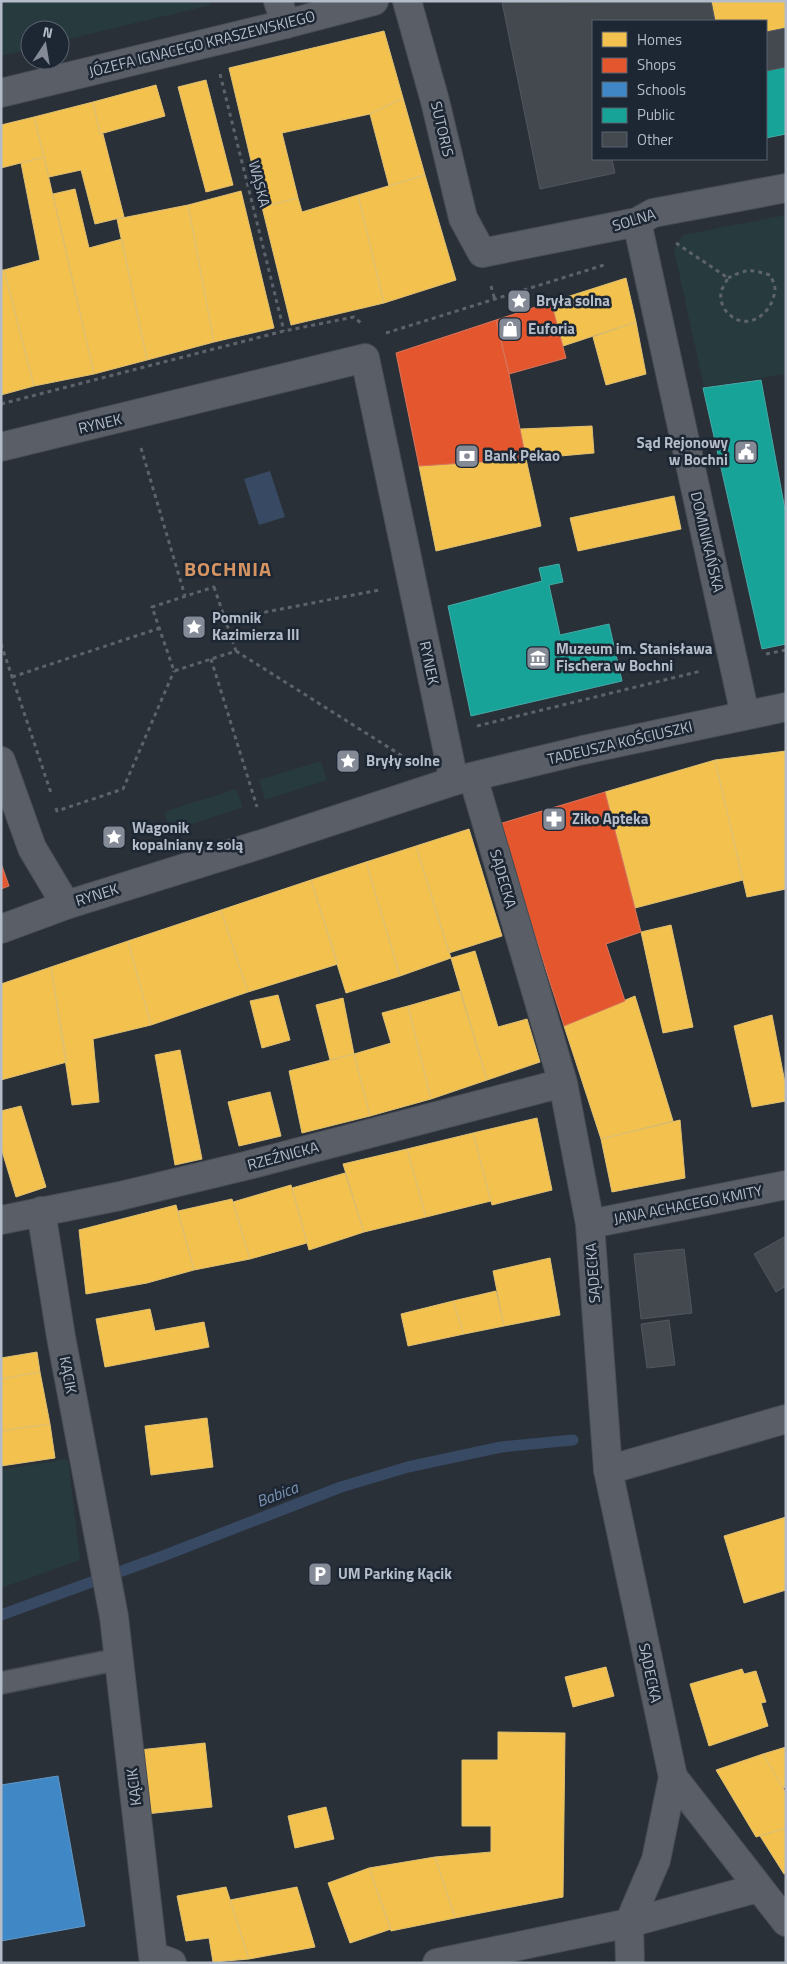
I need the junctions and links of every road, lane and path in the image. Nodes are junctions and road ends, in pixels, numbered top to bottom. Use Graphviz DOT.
graph roads {
  1 [pos="374,1"];
  2 [pos="407,1"];
  3 [pos="282,13"];
  4 [pos="212,42"];
  5 [pos="1,93"];
  6 [pos="786,188"];
  7 [pos="637,222"];
  8 [pos="643,253"];
  9 [pos="482,254"];
  10 [pos="728,278"];
  11 [pos="368,330"];
  12 [pos="284,331"];
  13 [pos="385,333"];
  14 [pos="1,404"];
  15 [pos="1,447"];
  16 [pos="146,464"];
  17 [pos="373,592"];
  18 [pos="186,596"];
  19 [pos="225,620"];
  20 [pos="160,628"];
  21 [pos="1,644"];
  22 [pos="786,650"];
  23 [pos="236,651"];
  24 [pos="761,655"];
  25 [pos="211,659"];
  26 [pos="174,670"];
  27 [pos="702,671"];
  28 [pos="12,677"];
  29 [pos="786,707"];
  30 [pos="745,714"];
  31 [pos="469,728"];
  32 [pos="406,758"];
  33 [pos="1,761"];
  34 [pos="464,779"];
  35 [pos="51,794"];
  36 [pos="54,802"];
  37 [pos="257,807"];
  38 [pos="66,904"];
  39 [pos="1,929"];
  40 [pos="563,1083"];
  41 [pos="786,1186"];
  42 [pos="41,1211"];
  43 [pos="1,1220"];
  44 [pos="590,1224"];
  45 [pos="786,1419"];
  46 [pos="608,1470"];
  47 [pos="119,1659"];
  48 [pos="1,1683"];
  49 [pos="673,1777"];
  50 [pos="758,1888"];
  51 [pos="786,1922"];
  52 [pos="629,1923"];
  53 [pos="172,1963"];
  54 [pos="437,1963"];
  55 [pos="630,1963"];
  1 -- 3 [label="street, JÓZEFA IGNACEGO KRASZEWSKIEGO"];
  2 -- 9 [label="street, SUTORIS"];
  3 -- 4 [label="street, JÓZEFA IGNACEGO KRASZEWSKIEGO"];
  4 -- 5 [label="street, JÓZEFA IGNACEGO KRASZEWSKIEGO"];
  4 -- 12 [label="path, WĄSKA"];
  6 -- 7 [label="street, SOLNA"];
  7 -- 8 [label="street, DOMINIKAŃSKA"];
  7 -- 9 [label="street, SOLNA"];
  8 -- 10 [label="path"];
  8 -- 13 [label="path"];
  8 -- 30 [label="street, DOMINIKAŃSKA"];
  10 -- 10 [label="path"];
  11 -- 12 [label="path"];
  12 -- 14 [label="path"];
  15 -- 34 [label="street, RYNEK"];
  16 -- 18 [label="path"];
  17 -- 19 [label="path"];
  18 -- 19 [label="path"];
  18 -- 20 [label="path"];
  19 -- 23 [label="path"];
  20 -- 26 [label="path"];
  20 -- 28 [label="path"];
  21 -- 28 [label="path"];
  22 -- 24 [label="path"];
  23 -- 25 [label="path"];
  23 -- 32 [label="path"];
  25 -- 26 [label="path"];
  25 -- 37 [label="path"];
  26 -- 36 [label="path"];
  27 -- 31 [label="path"];
  28 -- 35 [label="path"];
  29 -- 30 [label="street, TADEUSZA KOŚCIUSZKI"];
  30 -- 34 [label="street, TADEUSZA KOŚCIUSZKI"];
  33 -- 38 [label="street, RYNEK"];
  34 -- 38 [label="street, RYNEK"];
  34 -- 40 [label="street, SĄDECKA"];
  38 -- 39 [label="street"];
  40 -- 42 [label="street, RZEŹNICKA"];
  40 -- 44 [label="street, SĄDECKA"];
  41 -- 44 [label="street, JANA ACHACEGO KMITY"];
  42 -- 43 [label="street, RZEŹNICKA"];
  42 -- 47 [label="street, KĄCIK"];
  44 -- 46 [label="street, SĄDECKA"];
  45 -- 46 [label="street"];
  46 -- 49 [label="street, SĄDECKA"];
  47 -- 48 [label="lane"];
  47 -- 53 [label="street, KĄCIK"];
  49 -- 50 [label="street, SĄDECKA"];
  49 -- 52 [label="street, SĄDECKA"];
  50 -- 51 [label="street, SĄDECKA"];
  50 -- 52 [label="street"];
  52 -- 54 [label="street"];
  52 -- 55 [label="street"];
}
